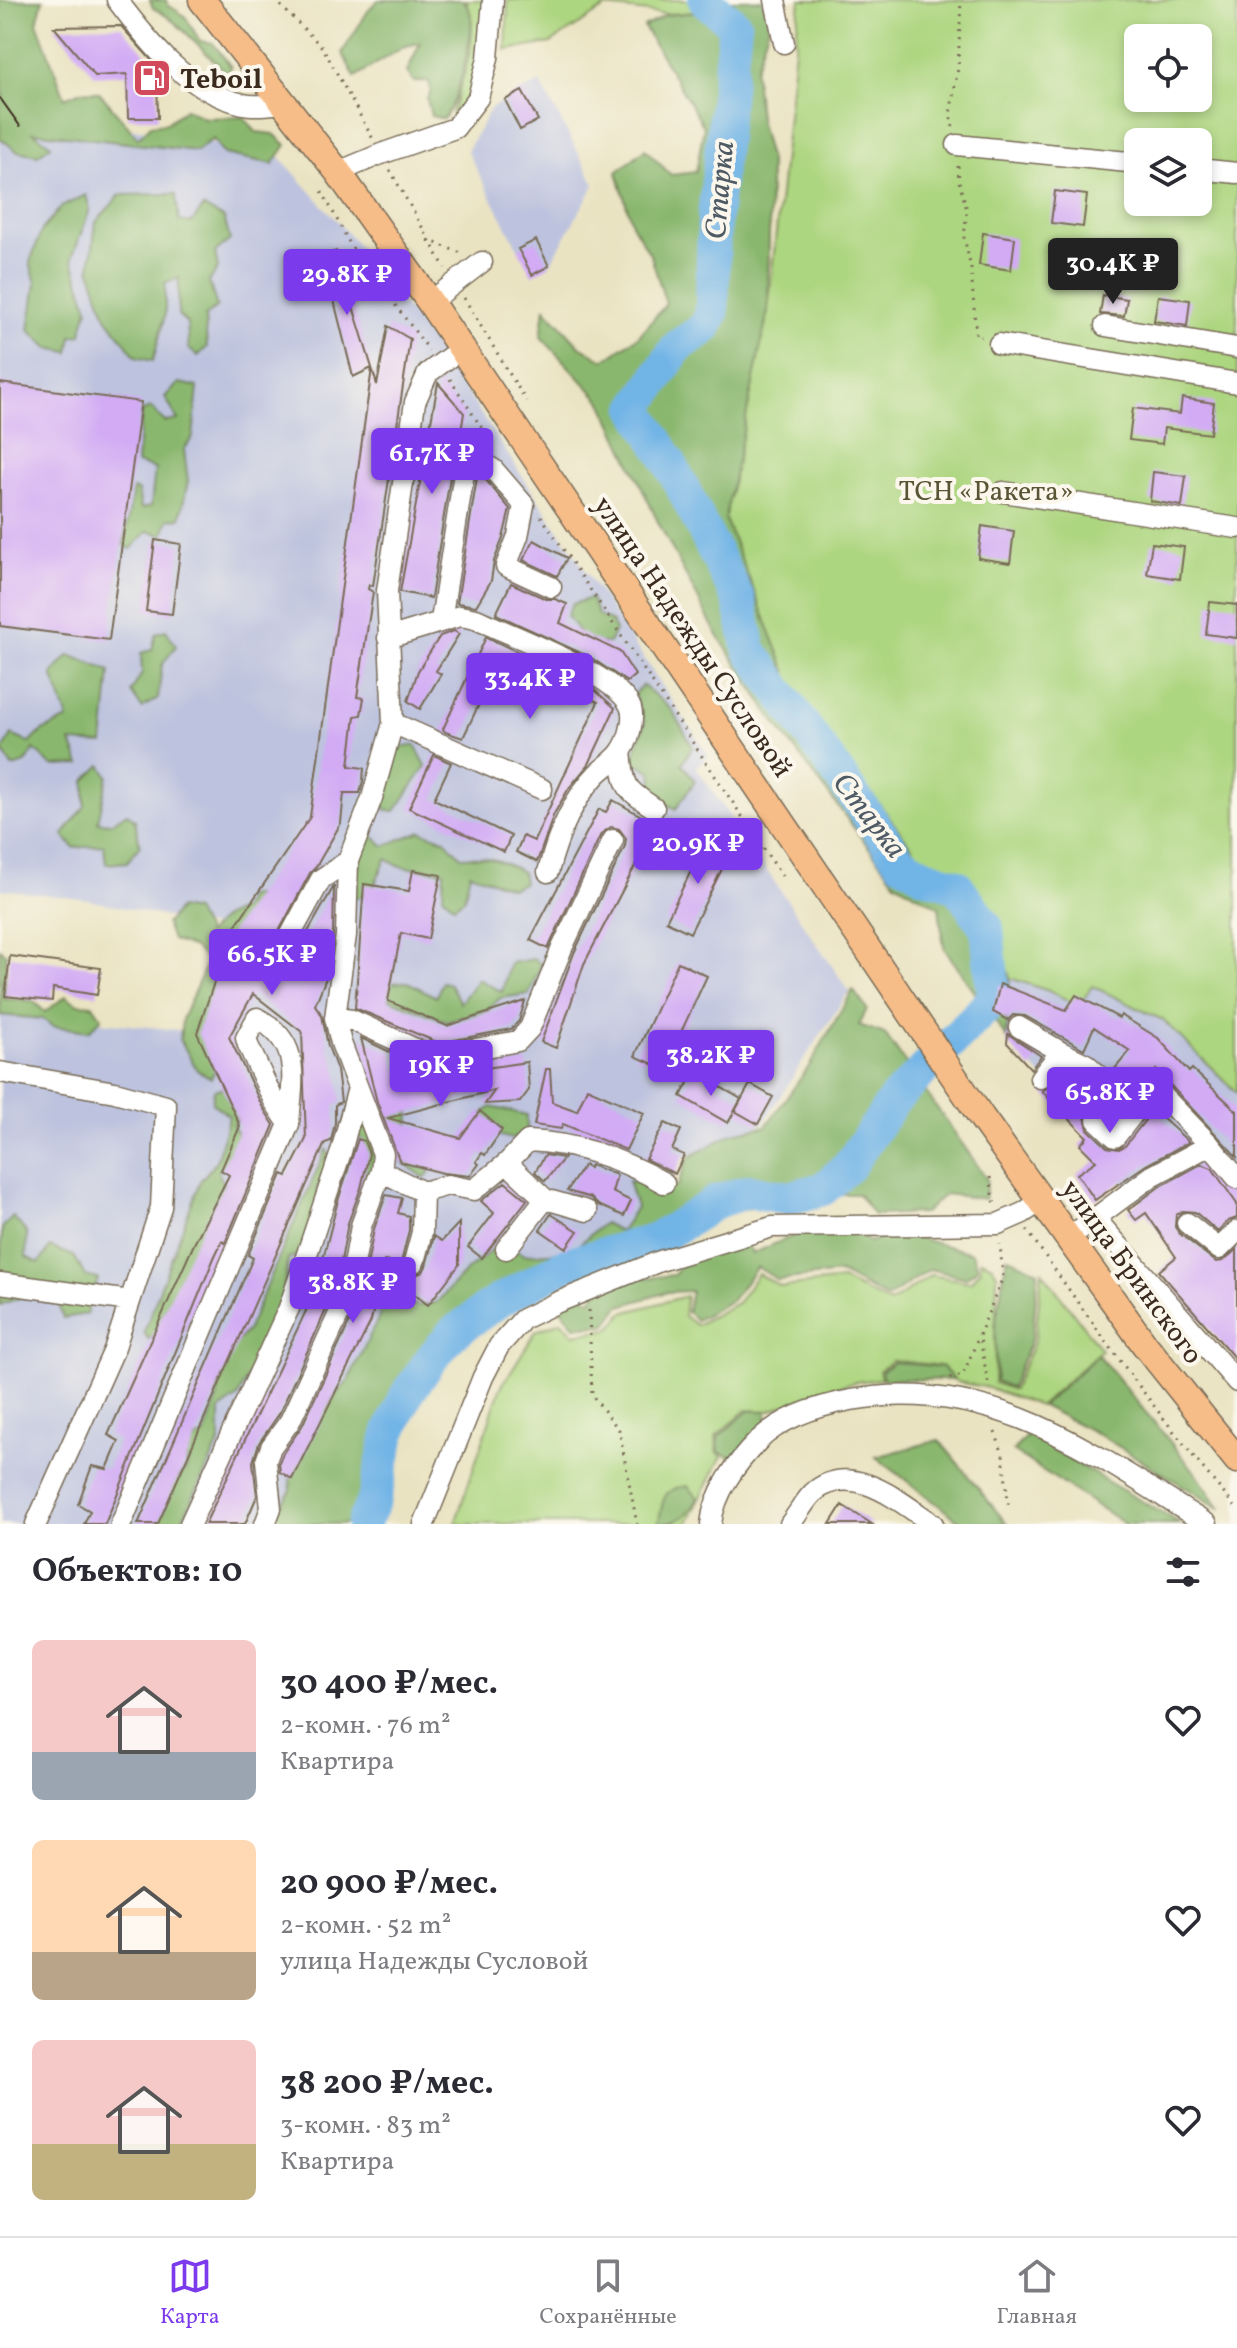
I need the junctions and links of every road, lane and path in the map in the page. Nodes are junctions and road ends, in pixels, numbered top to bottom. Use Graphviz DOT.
graph roads {
  1 [pos="117,0"];
  2 [pos="202,0"];
  3 [pos="275,0"];
  4 [pos="493,0"];
  5 [pos="775,0"];
  6 [pos="961,0"];
  7 [pos="784,43"];
  8 [pos="286,103"];
  9 [pos="957,145"];
  10 [pos="381,154"];
  11 [pos="1124,162"];
  12 [pos="1212,170"];
  13 [pos="338,172"];
  14 [pos="1237,173"];
  15 [pos="428,240"];
  16 [pos="482,262"];
  17 [pos="454,282"];
  18 [pos="430,302"];
  19 [pos="1105,326"];
  20 [pos="999,344"];
  21 [pos="462,348"];
  22 [pos="1237,348"];
  23 [pos="1237,383"];
  24 [pos="529,405"];
  25 [pos="1003,492"];
  26 [pos="1237,528"];
  27 [pos="551,587"];
  28 [pos="441,621"];
  29 [pos="388,638"];
  30 [pos="393,723"];
  31 [pos="621,752"];
  32 [pos="542,789"];
  33 [pos="654,808"];
  34 [pos="613,840"];
  35 [pos="348,861"];
  36 [pos="548,872"];
  37 [pos="273,967"];
  38 [pos="335,1018"];
  39 [pos="1019,1027"];
  40 [pos="1061,1052"];
  41 [pos="0,1072"];
  42 [pos="1040,1078"];
  43 [pos="358,1088"];
  44 [pos="1143,1101"];
  45 [pos="982,1118"];
  46 [pos="1097,1120"];
  47 [pos="289,1124"];
  48 [pos="1210,1145"];
  49 [pos="507,1163"];
  50 [pos="381,1171"];
  51 [pos="990,1177"];
  52 [pos="1237,1178"];
  53 [pos="664,1183"];
  54 [pos="423,1192"];
  55 [pos="545,1199"];
  56 [pos="1041,1201"];
  57 [pos="587,1211"];
  58 [pos="1094,1217"];
  59 [pos="1008,1220"];
  60 [pos="1187,1223"];
  61 [pos="1237,1231"];
  62 [pos="1067,1239"];
  63 [pos="506,1249"];
  64 [pos="414,1262"];
  65 [pos="0,1283"];
  66 [pos="589,1289"];
  67 [pos="130,1301"];
  68 [pos="1237,1382"];
  69 [pos="947,1385"];
  70 [pos="1237,1460"];
  71 [pos="1237,1509"];
  72 [pos="36,1524"];
  73 [pos="121,1524"];
  74 [pos="190,1524"];
  75 [pos="265,1524"];
  76 [pos="424,1524"];
  77 [pos="637,1524"];
  78 [pos="711,1524"];
  79 [pos="790,1524"];
  80 [pos="933,1524"];
  81 [pos="1207,1524"];
  1 -- 8 [label="street"];
  2 -- 8 [label="main road, улица Надежды Сусловой"];
  3 -- 10 [label="path"];
  4 -- 10 [label="street"];
  5 -- 7 [label="street"];
  6 -- 9 [label="path"];
  8 -- 13 [label="main road, улица Надежды Сусловой"];
  9 -- 11 [label="street"];
  9 -- 20 [label="path"];
  10 -- 13 [label="street"];
  10 -- 15 [label="path"];
  12 -- 14 [label="street"];
  13 -- 18 [label="main road, улица Надежды Сусловой"];
  15 -- 16 [label="path"];
  15 -- 17 [label="path"];
  16 -- 17 [label="street"];
  17 -- 18 [label="street"];
  17 -- 24 [label="path"];
  18 -- 21 [label="main road, улица Надежды Сусловой"];
  19 -- 22 [label="street"];
  20 -- 23 [label="street"];
  21 -- 29 [label="street"];
  21 -- 45 [label="main road, улица Надежды Сусловой"];
  25 -- 26 [label="street"];
  27 -- 28 [label="street"];
  28 -- 29 [label="street"];
  28 -- 31 [label="street"];
  29 -- 30 [label="street"];
  30 -- 32 [label="street"];
  30 -- 35 [label="street"];
  31 -- 33 [label="street"];
  31 -- 36 [label="street"];
  34 -- 38 [label="street"];
  35 -- 37 [label="street"];
  35 -- 38 [label="street"];
  38 -- 43 [label="street"];
  39 -- 40 [label="street"];
  40 -- 42 [label="street"];
  40 -- 44 [label="street"];
  41 -- 67 [label="street"];
  43 -- 50 [label="street"];
  43 -- 74 [label="street"];
  44 -- 46 [label="street"];
  44 -- 48 [label="street"];
  45 -- 56 [label="main road, улица Бринского"];
  47 -- 73 [label="street"];
  48 -- 52 [label="street"];
  48 -- 58 [label="street"];
  49 -- 53 [label="street"];
  49 -- 54 [label="street"];
  49 -- 55 [label="street"];
  50 -- 54 [label="street"];
  50 -- 75 [label="street"];
  51 -- 59 [label="path"];
  54 -- 64 [label="street"];
  55 -- 57 [label="street"];
  55 -- 63 [label="street"];
  56 -- 59 [label="street"];
  56 -- 62 [label="main road, улица Бринского"];
  58 -- 62 [label="street"];
  58 -- 68 [label="street"];
  59 -- 66 [label="street"];
  59 -- 69 [label="path"];
  59 -- 71 [label="path"];
  60 -- 61 [label="street"];
  62 -- 70 [label="main road, улица Бринского"];
  65 -- 67 [label="street"];
  66 -- 76 [label="street"];
  66 -- 77 [label="path"];
  67 -- 72 [label="street"];
  78 -- 81 [label="street"];
  79 -- 80 [label="street"];
}
